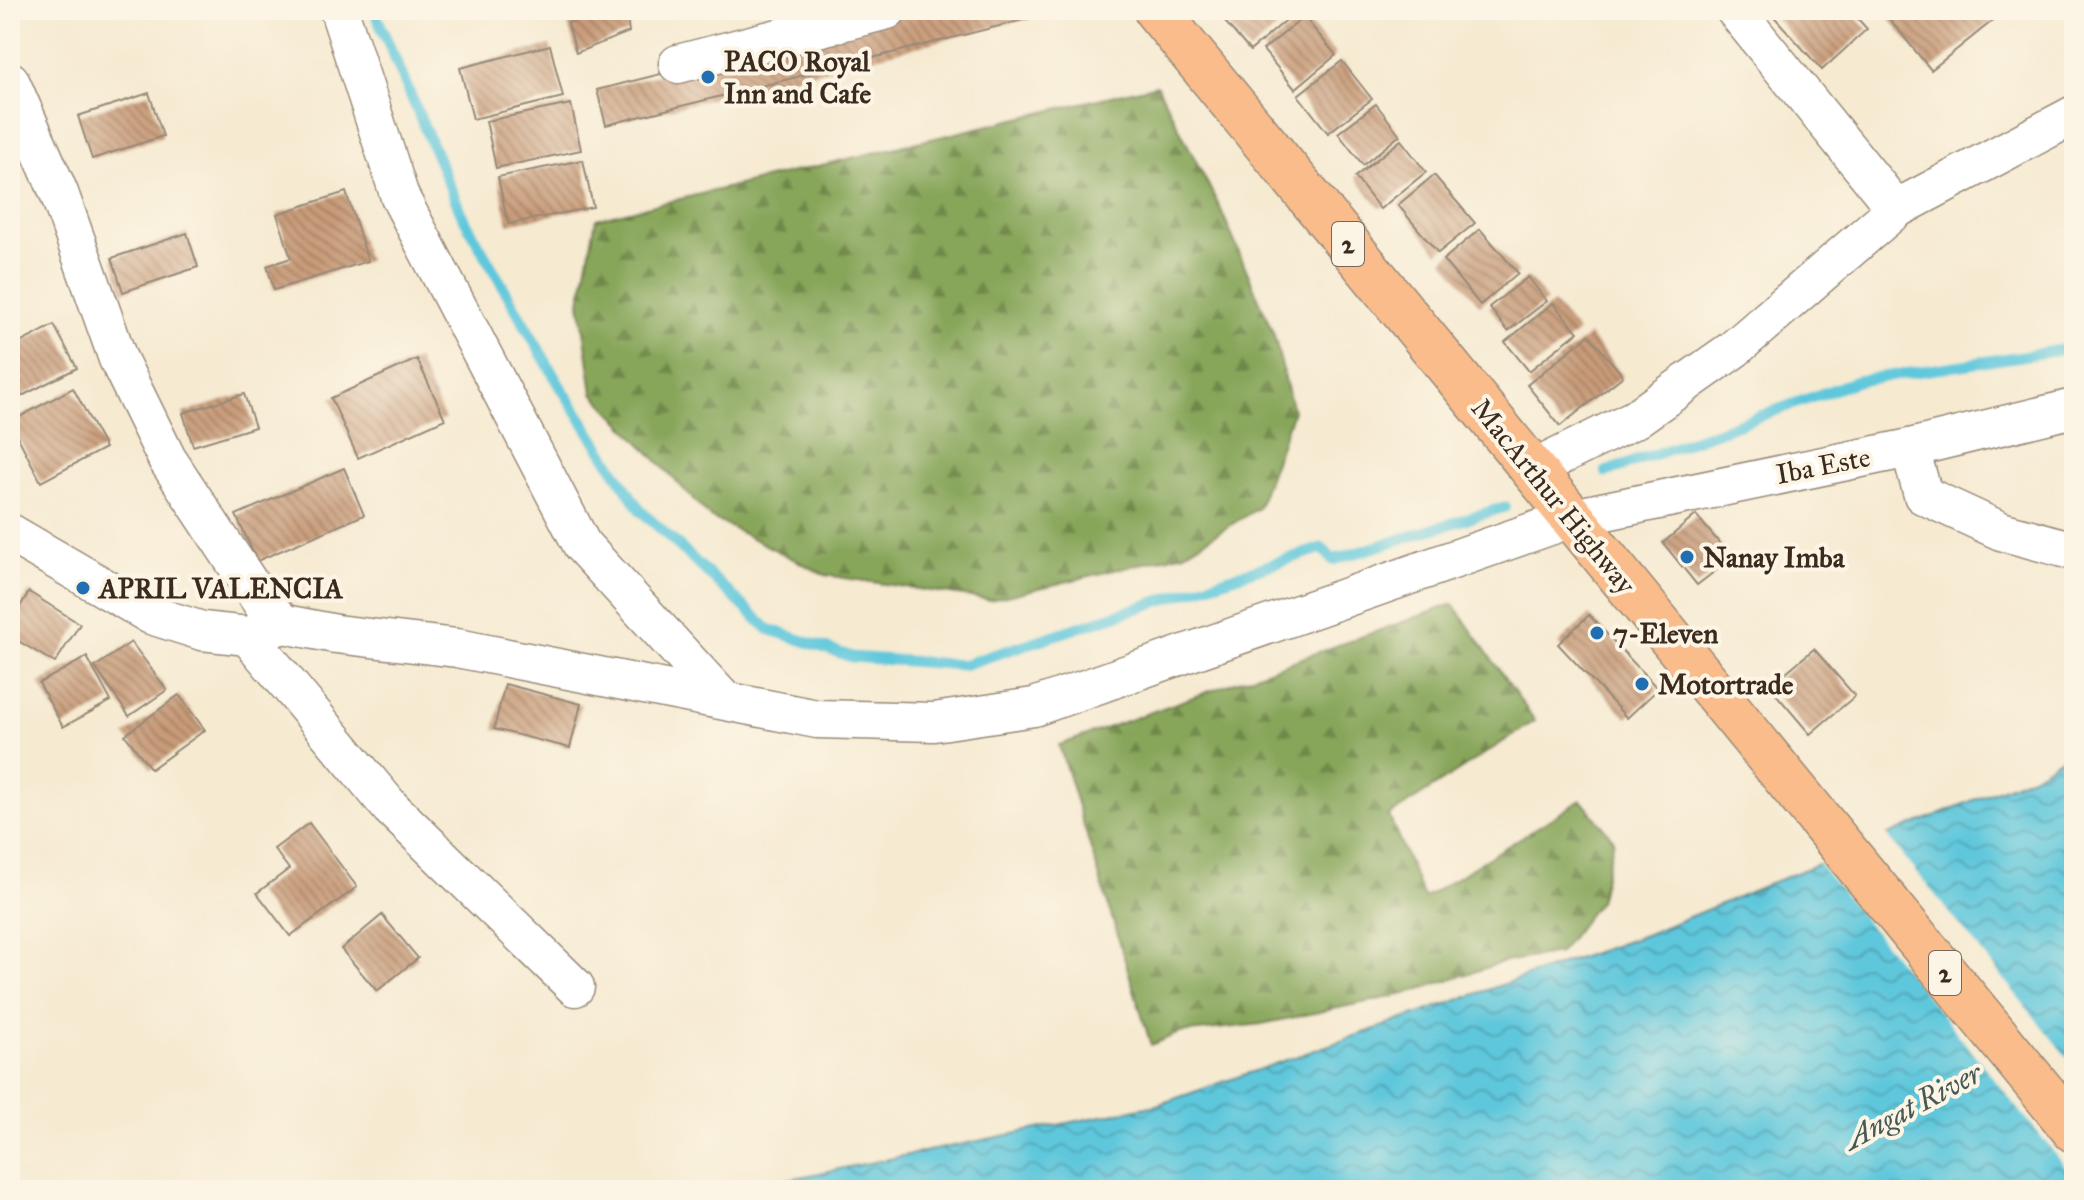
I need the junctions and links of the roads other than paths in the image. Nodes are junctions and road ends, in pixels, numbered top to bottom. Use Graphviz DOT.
graph roads {
  1 [pos="339,10"];
  2 [pos="887,10"];
  3 [pos="1156,10"];
  4 [pos="1735,10"];
  5 [pos="678,64"];
  6 [pos="10,81"];
  7 [pos="2074,115"];
  8 [pos="1896,209"];
  9 [pos="2074,408"];
  10 [pos="1910,448"];
  11 [pos="1532,470"];
  12 [pos="1572,518"];
  13 [pos="10,533"];
  14 [pos="2074,551"];
  15 [pos="284,624"];
  16 [pos="248,636"];
  17 [pos="722,698"];
  18 [pos="575,987"];
  19 [pos="2074,1130"];
  1 -- 17 [label="street"];
  2 -- 5 [label="street"];
  3 -- 11 [label="highway, MacArthur Highway / 2"];
  4 -- 8 [label="street"];
  6 -- 15 [label="street"];
  7 -- 8 [label="street"];
  8 -- 11 [label="street"];
  9 -- 10 [label="street, Iba Este"];
  10 -- 12 [label="street, Iba Este"];
  10 -- 14 [label="street"];
  11 -- 12 [label="highway, MacArthur Highway / 2"];
  12 -- 17 [label="street, Iba Este"];
  12 -- 19 [label="highway, MacArthur Highway / 2"];
  13 -- 16 [label="street"];
  15 -- 16 [label="street"];
  15 -- 17 [label="street, Iba Este"];
  16 -- 18 [label="street"];
}
